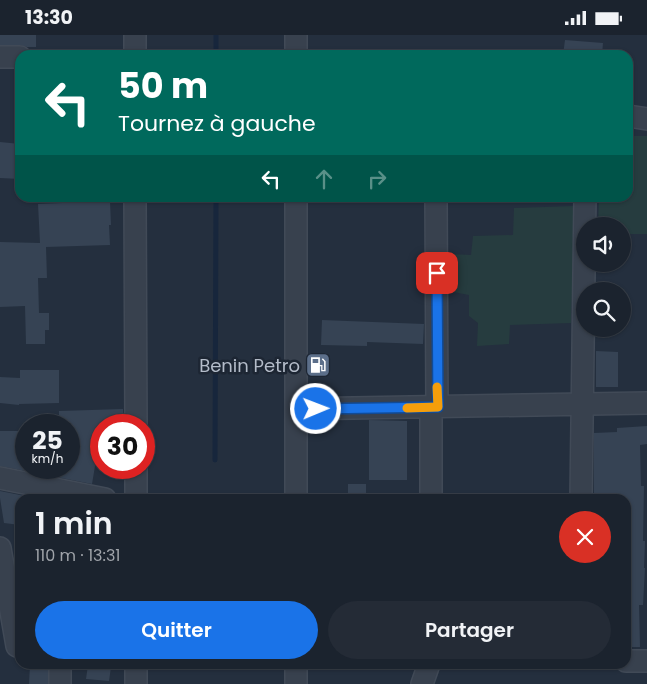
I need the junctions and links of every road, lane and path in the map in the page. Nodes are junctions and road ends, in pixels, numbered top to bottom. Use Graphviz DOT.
graph roads {
  1 [pos="135,35"];
  2 [pos="296,35"];
  3 [pos="135,50"];
  4 [pos="296,50"];
  5 [pos="0,57"];
  6 [pos="15,57"];
  7 [pos="633,117"];
  8 [pos="647,119"];
  9 [pos="135,202"];
  10 [pos="296,202"];
  11 [pos="436,202"];
  12 [pos="585,202"];
  13 [pos="647,403"];
  14 [pos="582,405"];
  15 [pos="434,407"];
  16 [pos="296,409"];
  17 [pos="136,414"];
  18 [pos="0,478"];
  19 [pos="136,479"];
  20 [pos="80,494"];
  21 [pos="136,494"];
  22 [pos="296,494"];
  23 [pos="431,494"];
  24 [pos="581,494"];
  25 [pos="0,548"];
  26 [pos="12,646"];
  27 [pos="631,661"];
  28 [pos="647,661"];
  29 [pos="60,669"];
  30 [pos="136,669"];
  31 [pos="296,669"];
  32 [pos="427,669"];
  33 [pos="60,684"];
  34 [pos="136,684"];
  35 [pos="296,684"];
  36 [pos="422,684"];
  1 -- 3 [label="street"];
  2 -- 4 [label="street"];
  5 -- 6 [label="street"];
  7 -- 8 [label="street"];
  9 -- 17 [label="street"];
  10 -- 16 [label="street"];
  11 -- 15 [label="street"];
  12 -- 14 [label="street"];
  13 -- 14 [label="street"];
  14 -- 15 [label="street"];
  14 -- 24 [label="street"];
  15 -- 16 [label="street"];
  15 -- 23 [label="street"];
  16 -- 22 [label="street"];
  18 -- 20 [label="street"];
  19 -- 21 [label="street"];
  25 -- 26 [label="street"];
  27 -- 28 [label="street"];
  29 -- 33 [label="street"];
  30 -- 34 [label="street"];
  31 -- 35 [label="street"];
  32 -- 36 [label="street"];
}
